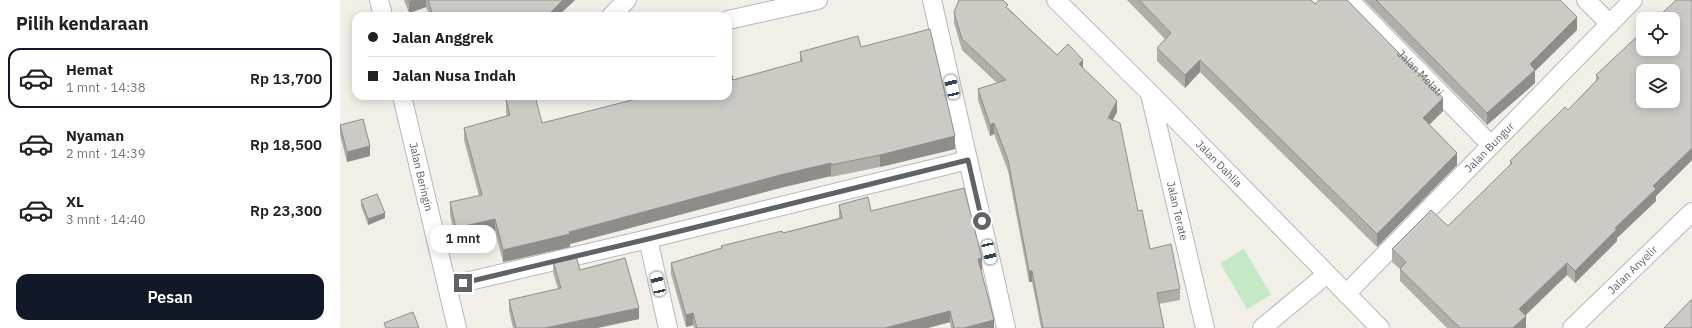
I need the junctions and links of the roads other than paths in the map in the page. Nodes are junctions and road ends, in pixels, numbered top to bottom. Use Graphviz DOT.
graph roads {
  1 [pos="379,0"];
  2 [pos="627,0"];
  3 [pos="818,0"];
  4 [pos="932,0"];
  5 [pos="1056,0"];
  6 [pos="1349,0"];
  7 [pos="1586,0"];
  8 [pos="1632,0"];
  9 [pos="382,12"];
  10 [pos="615,12"];
  11 [pos="732,19"];
  12 [pos="1610,24"];
  13 [pos="1150,93"];
  14 [pos="404,100"];
  15 [pos="1491,145"];
  16 [pos="968,160"];
  17 [pos="1692,212"];
  18 [pos="648,239"];
  19 [pos="1327,274"];
  20 [pos="448,286"];
  21 [pos="1346,294"];
  22 [pos="457,328"];
  23 [pos="668,328"];
  24 [pos="1006,328"];
  25 [pos="1205,328"];
  26 [pos="1262,328"];
  27 [pos="1380,328"];
  28 [pos="1572,328"];
  1 -- 9 [label="street"];
  2 -- 10 [label="street"];
  3 -- 11 [label="street"];
  4 -- 16 [label="street"];
  5 -- 13 [label="street, Jalan Dahlia"];
  6 -- 15 [label="street, Jalan Melati"];
  7 -- 12 [label="street"];
  8 -- 12 [label="street, Jalan Bungur"];
  12 -- 15 [label="street, Jalan Bungur"];
  13 -- 19 [label="street, Jalan Dahlia"];
  13 -- 25 [label="street, Jalan Terate"];
  14 -- 20 [label="street, Jalan Beringin"];
  15 -- 21 [label="street, Jalan Bungur"];
  16 -- 18 [label="street"];
  16 -- 24 [label="street"];
  17 -- 28 [label="street, Jalan Anyelir"];
  18 -- 20 [label="street"];
  18 -- 23 [label="street"];
  19 -- 21 [label="street, Jalan Dahlia"];
  19 -- 26 [label="street"];
  20 -- 22 [label="street, Jalan Beringin"];
  21 -- 27 [label="street, Jalan Dahlia"];
}
